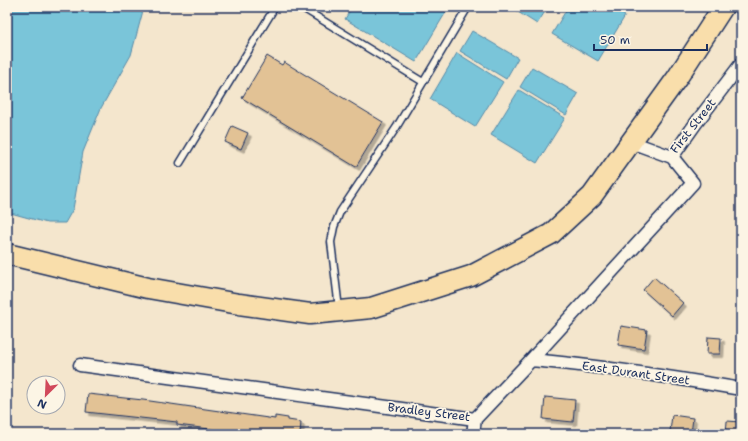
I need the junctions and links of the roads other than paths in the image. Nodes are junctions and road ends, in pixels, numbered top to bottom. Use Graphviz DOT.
graph roads {
  1 [pos="275,7"];
  2 [pos="301,7"];
  3 [pos="468,7"];
  4 [pos="722,7"];
  5 [pos="741,64"];
  6 [pos="423,82"];
  7 [pos="631,142"];
  8 [pos="672,157"];
  9 [pos="180,163"];
  10 [pos="7,254"];
  11 [pos="339,311"];
  12 [pos="531,360"];
  13 [pos="80,365"];
  14 [pos="741,389"];
  15 [pos="475,419"];
  16 [pos="473,434"];
  1 -- 9 [label="lane"];
  2 -- 6 [label="lane"];
  3 -- 6 [label="lane"];
  4 -- 7 [label="main road"];
  5 -- 8 [label="street, First Street"];
  6 -- 11 [label="lane"];
  7 -- 8 [label="street, First Street"];
  7 -- 11 [label="main road"];
  8 -- 12 [label="street, Bradley Street"];
  10 -- 11 [label="main road"];
  12 -- 14 [label="street, East Durant Street"];
  12 -- 15 [label="street, Bradley Street"];
  13 -- 15 [label="street, Bradley Street"];
  15 -- 16 [label="street"];
}
